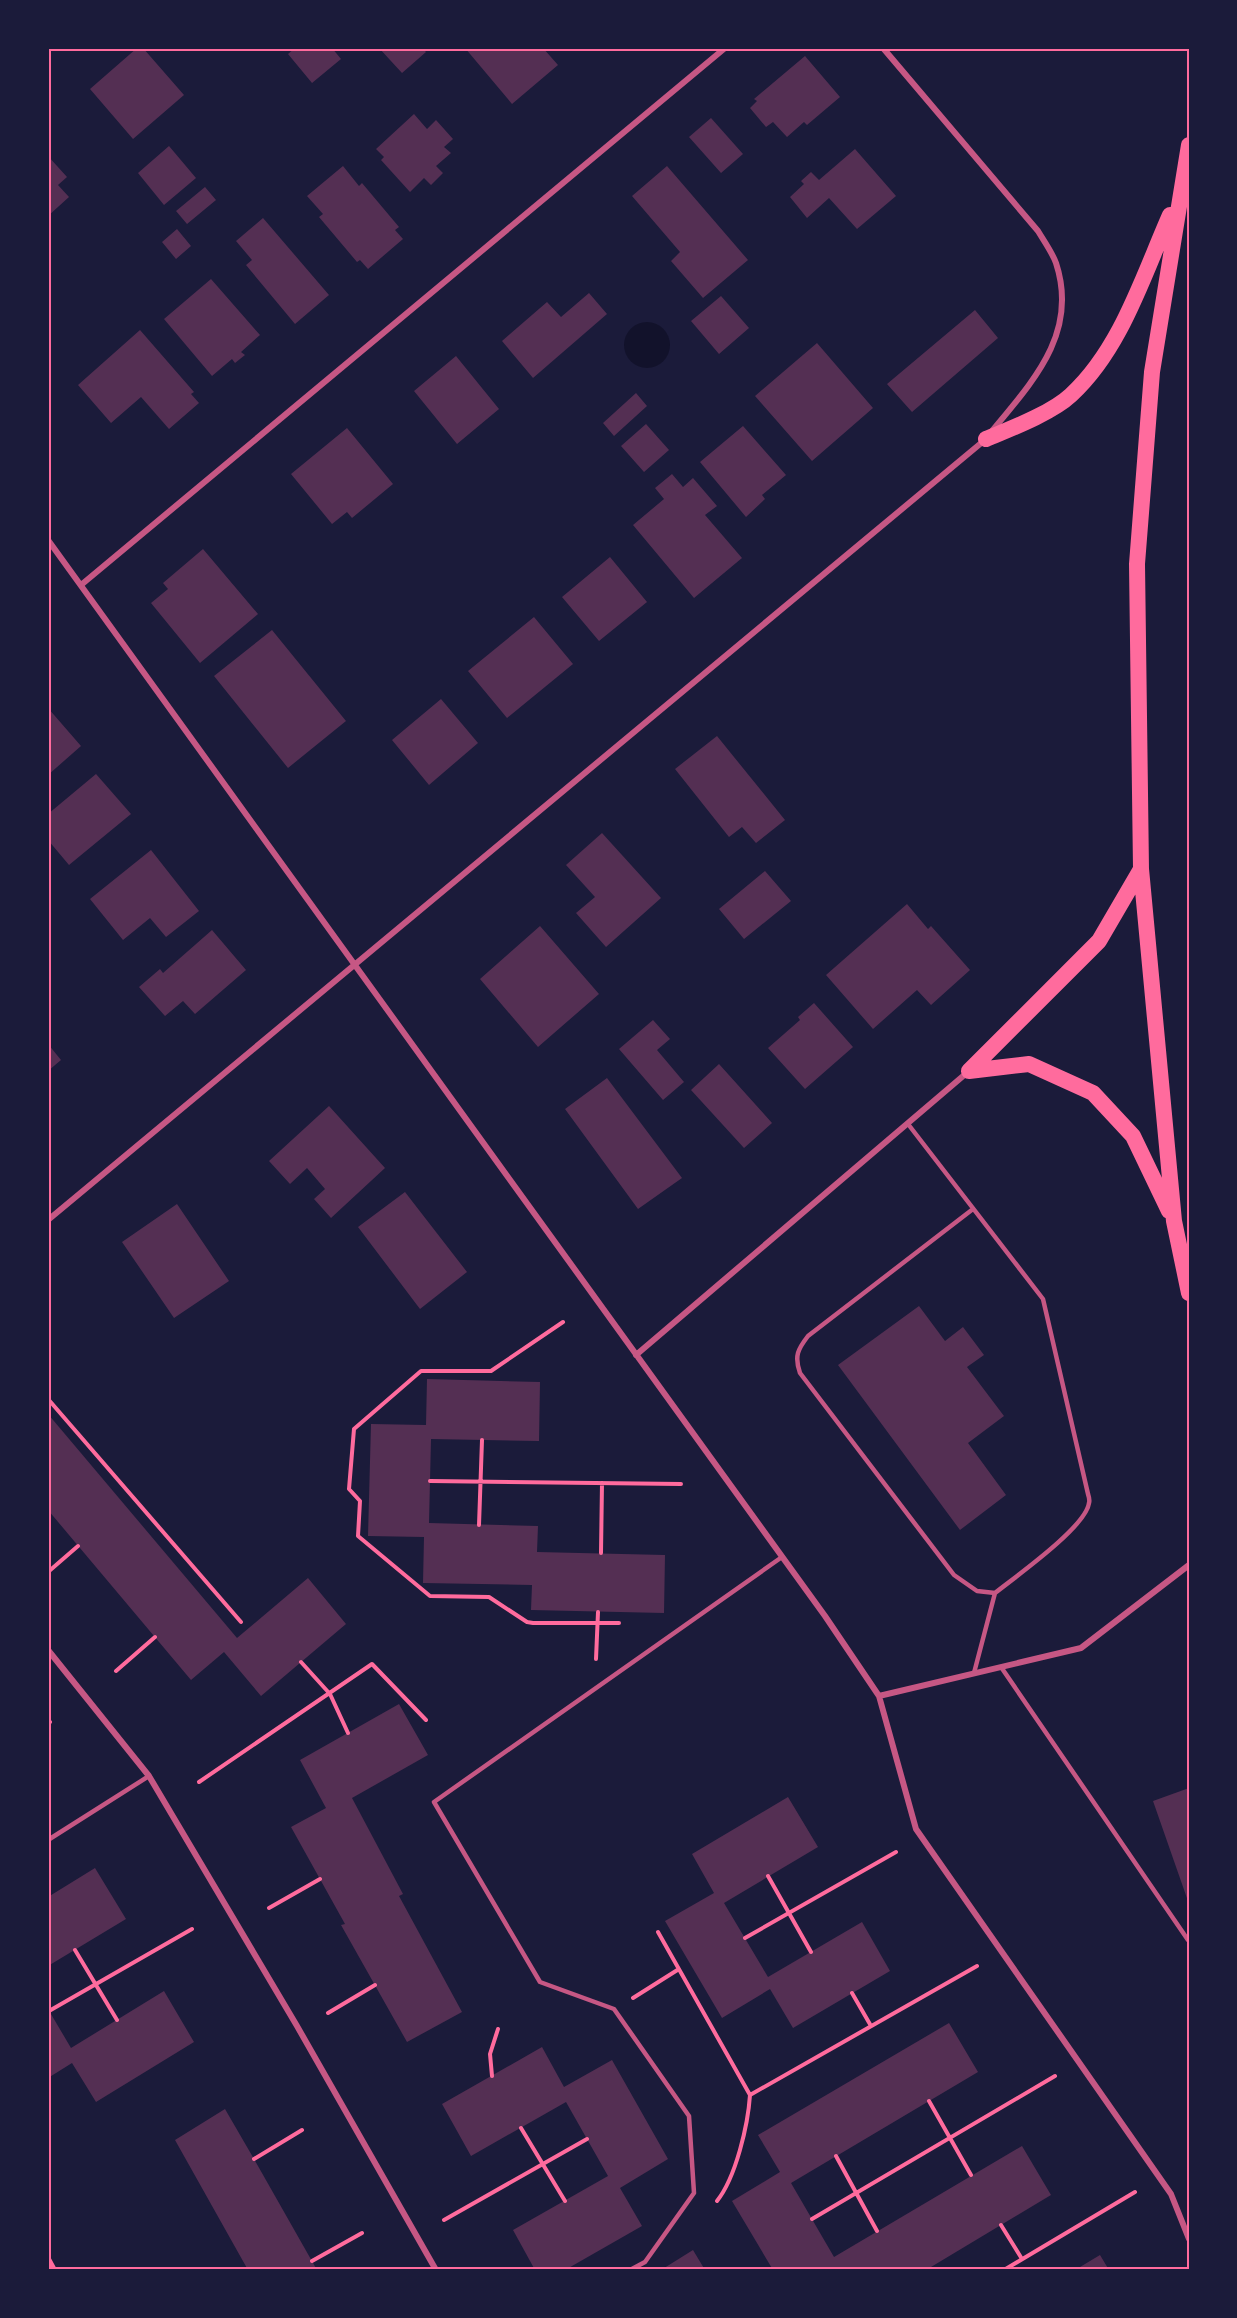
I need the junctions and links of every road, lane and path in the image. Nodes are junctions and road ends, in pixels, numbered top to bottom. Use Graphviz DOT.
graph roads {
  1 [pos="725,48"];
  2 [pos="883,48"];
  3 [pos="1189,145"];
  4 [pos="1180,192"];
  5 [pos="986,440"];
  6 [pos="48,540"];
  7 [pos="81,585"];
  8 [pos="1141,869"];
  9 [pos="355,965"];
  10 [pos="969,1071"];
  11 [pos="908,1124"];
  12 [pos="973,1209"];
  13 [pos="48,1220"];
  14 [pos="1174,1221"];
  15 [pos="1189,1293"];
  16 [pos="563,1322"];
  17 [pos="636,1355"];
  18 [pos="48,1399"];
  19 [pos="482,1440"];
  20 [pos="430,1481"];
  21 [pos="482,1482"];
  22 [pos="602,1483"];
  23 [pos="681,1485"];
  24 [pos="479,1525"];
  25 [pos="78,1546"];
  26 [pos="601,1553"];
  27 [pos="782,1557"];
  28 [pos="1189,1565"];
  29 [pos="48,1572"];
  30 [pos="995,1593"];
  31 [pos="598,1612"];
  32 [pos="241,1622"];
  33 [pos="619,1623"];
  34 [pos="597,1624"];
  35 [pos="155,1637"];
  36 [pos="48,1650"];
  37 [pos="301,1662"];
  38 [pos="1001,1667"];
  39 [pos="116,1671"];
  40 [pos="974,1673"];
  41 [pos="605,1681"];
  42 [pos="330,1694"];
  43 [pos="879,1696"];
  44 [pos="426,1720"];
  45 [pos="348,1733"];
  46 [pos="149,1776"];
  47 [pos="199,1782"];
  48 [pos="48,1840"];
  49 [pos="896,1852"];
  50 [pos="768,1876"];
  51 [pos="320,1879"];
  52 [pos="269,1908"];
  53 [pos="789,1913"];
  54 [pos="192,1929"];
  55 [pos="658,1932"];
  56 [pos="745,1938"];
  57 [pos="1188,1940"];
  58 [pos="75,1950"];
  59 [pos="811,1952"];
  60 [pos="977,1966"];
  61 [pos="679,1969"];
  62 [pos="96,1984"];
  63 [pos="375,1985"];
  64 [pos="852,1993"];
  65 [pos="615,2009"];
  66 [pos="49,2011"];
  67 [pos="328,2013"];
  68 [pos="117,2020"];
  69 [pos="871,2026"];
  70 [pos="498,2029"];
  71 [pos="492,2076"];
  72 [pos="1055,2076"];
  73 [pos="750,2095"];
  74 [pos="930,2101"];
  75 [pos="521,2128"];
  76 [pos="302,2130"];
  77 [pos="950,2138"];
  78 [pos="587,2139"];
  79 [pos="836,2156"];
  80 [pos="254,2158"];
  81 [pos="543,2164"];
  82 [pos="971,2175"];
  83 [pos="1135,2192"];
  84 [pos="856,2193"];
  85 [pos="565,2201"];
  86 [pos="714,2205"];
  87 [pos="812,2219"];
  88 [pos="444,2220"];
  89 [pos="1001,2225"];
  90 [pos="877,2231"];
  91 [pos="362,2234"];
  92 [pos="1189,2239"];
  93 [pos="48,2257"];
  94 [pos="1022,2259"];
  95 [pos="312,2261"];
  96 [pos="56,2270"];
  97 [pos="436,2270"];
  98 [pos="630,2270"];
  99 [pos="1004,2270"];
  1 -- 7 [label="street"];
  2 -- 5 [label="street"];
  3 -- 4 [label="highway"];
  4 -- 5 [label="highway"];
  4 -- 8 [label="highway"];
  5 -- 9 [label="street"];
  6 -- 7 [label="street"];
  7 -- 9 [label="street"];
  8 -- 10 [label="highway"];
  8 -- 14 [label="highway"];
  9 -- 13 [label="street"];
  9 -- 17 [label="street"];
  10 -- 11 [label="street"];
  10 -- 14 [label="highway"];
  11 -- 12 [label="lane"];
  11 -- 17 [label="street"];
  12 -- 30 [label="lane"];
  12 -- 30 [label="lane"];
  14 -- 15 [label="highway"];
  16 -- 34 [label="path"];
  17 -- 27 [label="street"];
  18 -- 32 [label="path"];
  19 -- 21 [label="path"];
  20 -- 21 [label="path"];
  21 -- 22 [label="path"];
  21 -- 24 [label="path"];
  22 -- 23 [label="path"];
  22 -- 26 [label="path"];
  25 -- 29 [label="path"];
  27 -- 41 [label="lane"];
  27 -- 43 [label="street"];
  28 -- 38 [label="street"];
  30 -- 40 [label="lane"];
  31 -- 34 [label="path"];
  33 -- 34 [label="path"];
  34 -- 41 [label="path"];
  35 -- 39 [label="path"];
  36 -- 46 [label="street"];
  37 -- 42 [label="path"];
  38 -- 40 [label="street"];
  38 -- 57 [label="lane"];
  40 -- 43 [label="street"];
  41 -- 65 [label="lane"];
  42 -- 44 [label="path"];
  42 -- 45 [label="path"];
  42 -- 47 [label="path"];
  43 -- 92 [label="street"];
  46 -- 48 [label="lane"];
  46 -- 97 [label="street"];
  49 -- 53 [label="path"];
  50 -- 53 [label="path"];
  51 -- 52 [label="path"];
  53 -- 56 [label="path"];
  53 -- 59 [label="path"];
  54 -- 62 [label="path"];
  55 -- 61 [label="path"];
  58 -- 62 [label="path"];
  60 -- 69 [label="path"];
  61 -- 65 [label="path"];
  61 -- 73 [label="path"];
  62 -- 66 [label="path"];
  62 -- 68 [label="path"];
  63 -- 67 [label="path"];
  64 -- 69 [label="path"];
  65 -- 98 [label="lane"];
  69 -- 73 [label="path"];
  70 -- 71 [label="path"];
  72 -- 77 [label="path"];
  73 -- 86 [label="path"];
  74 -- 77 [label="path"];
  75 -- 81 [label="path"];
  76 -- 80 [label="path"];
  77 -- 82 [label="path"];
  77 -- 84 [label="path"];
  78 -- 81 [label="path"];
  79 -- 84 [label="path"];
  81 -- 85 [label="path"];
  81 -- 88 [label="path"];
  83 -- 94 [label="path"];
  84 -- 87 [label="path"];
  84 -- 90 [label="path"];
  89 -- 94 [label="path"];
  91 -- 95 [label="path"];
  93 -- 96 [label="path"];
  94 -- 99 [label="path"];
}
